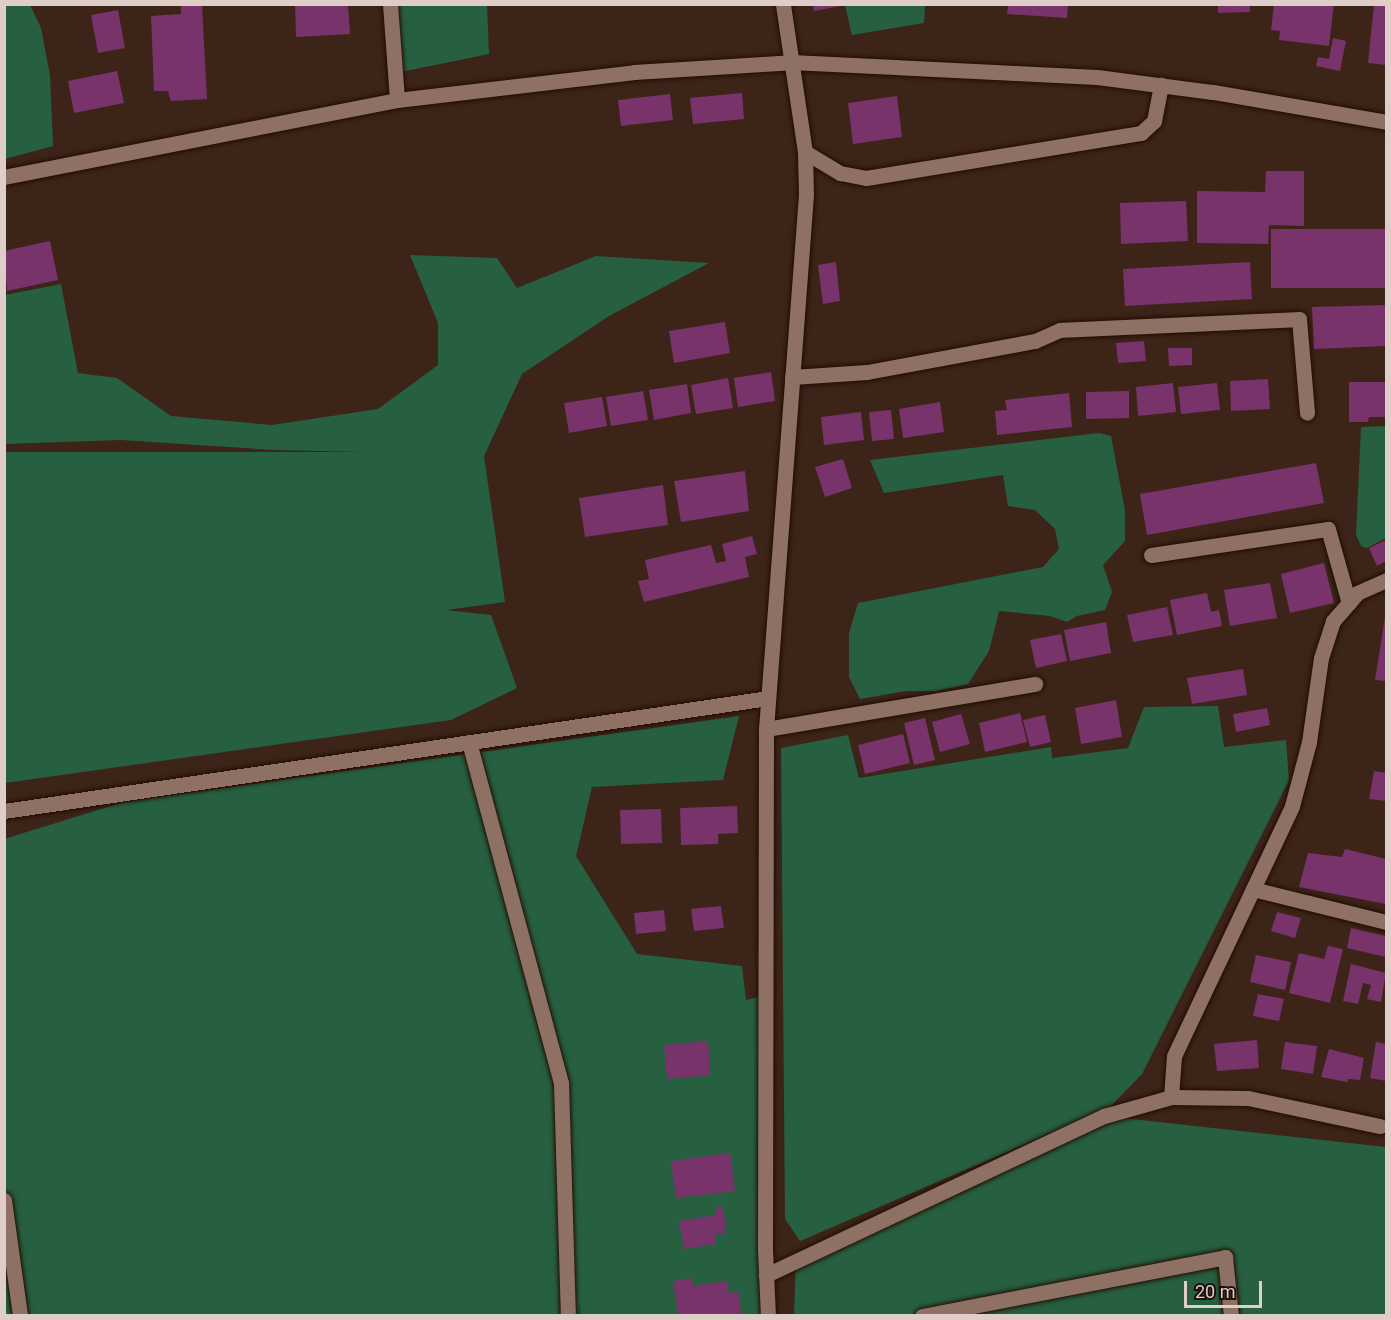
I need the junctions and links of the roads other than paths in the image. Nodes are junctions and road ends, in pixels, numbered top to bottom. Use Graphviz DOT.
graph roads {
  1 [pos="390,4"];
  2 [pos="783,4"];
  3 [pos="791,62"];
  4 [pos="1161,85"];
  5 [pos="397,100"];
  6 [pos="1386,122"];
  7 [pos="805,152"];
  8 [pos="4,177"];
  9 [pos="792,377"];
  10 [pos="1307,413"];
  11 [pos="1151,555"];
  12 [pos="1386,580"];
  13 [pos="1349,603"];
  14 [pos="1035,684"];
  15 [pos="768,698"];
  16 [pos="766,729"];
  17 [pos="469,742"];
  18 [pos="4,810"];
  19 [pos="1253,889"];
  20 [pos="1386,922"];
  21 [pos="1171,1097"];
  22 [pos="1380,1126"];
  23 [pos="4,1200"];
  24 [pos="766,1275"];
  25 [pos="20,1316"];
  26 [pos="568,1316"];
  27 [pos="768,1316"];
  28 [pos="922,1316"];
  29 [pos="1231,1316"];
  1 -- 5 [label="street"];
  2 -- 3 [label="street"];
  3 -- 4 [label="street"];
  3 -- 5 [label="street"];
  3 -- 7 [label="street"];
  4 -- 6 [label="street"];
  4 -- 7 [label="street"];
  5 -- 8 [label="street"];
  7 -- 9 [label="street"];
  9 -- 10 [label="street"];
  9 -- 15 [label="street"];
  11 -- 13 [label="street"];
  12 -- 13 [label="street"];
  13 -- 19 [label="street"];
  14 -- 16 [label="street"];
  15 -- 16 [label="street"];
  15 -- 17 [label="street"];
  16 -- 24 [label="street"];
  17 -- 18 [label="street"];
  17 -- 26 [label="street"];
  19 -- 20 [label="street"];
  19 -- 21 [label="street"];
  21 -- 22 [label="street"];
  21 -- 24 [label="street"];
  23 -- 25 [label="street"];
  24 -- 27 [label="street"];
  28 -- 29 [label="street"];
}
